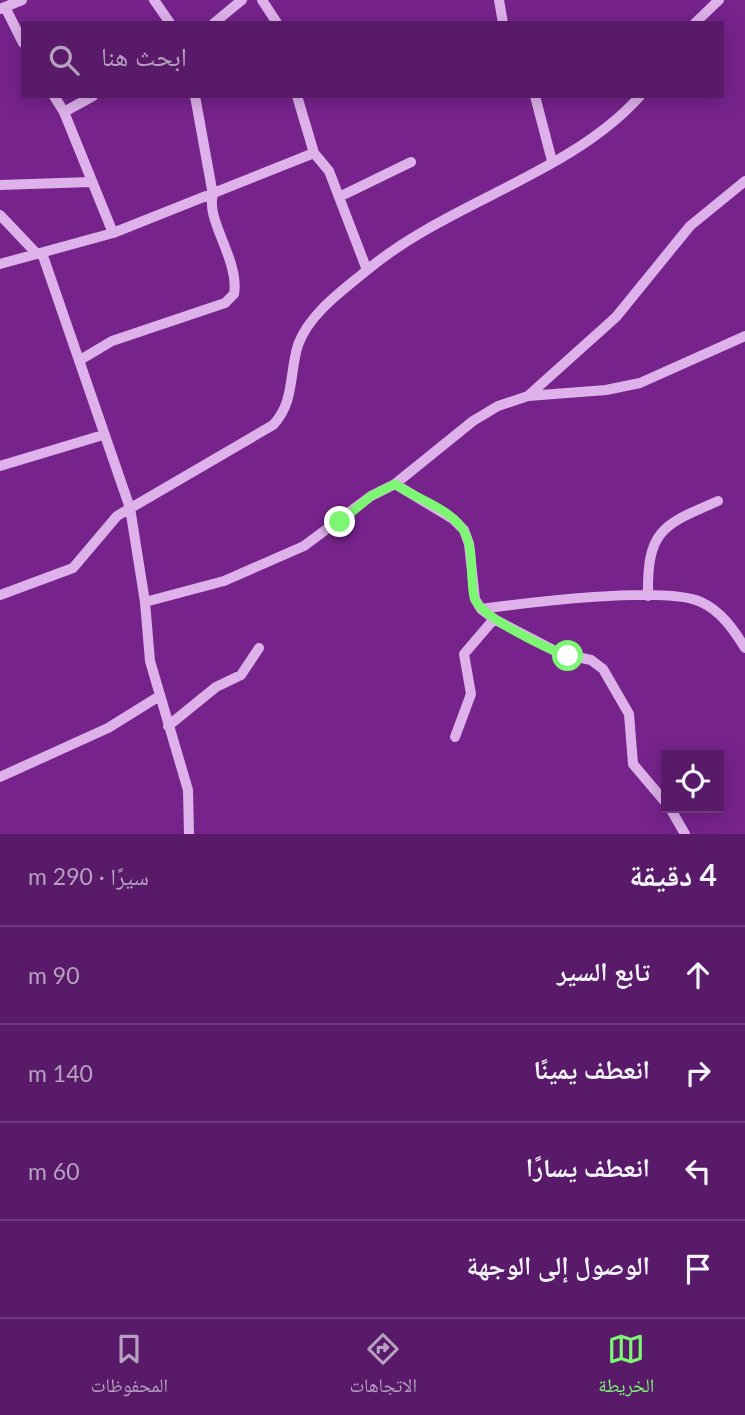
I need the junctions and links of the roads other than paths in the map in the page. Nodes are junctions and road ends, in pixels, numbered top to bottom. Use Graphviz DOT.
graph roads {
  1 [pos="22,0"];
  2 [pos="154,0"];
  3 [pos="242,0"];
  4 [pos="262,0"];
  5 [pos="499,0"];
  6 [pos="719,0"];
  7 [pos="3,8"];
  8 [pos="169,21"];
  9 [pos="216,21"];
  10 [pos="276,21"];
  11 [pos="503,21"];
  12 [pos="697,21"];
  13 [pos="21,40"];
  14 [pos="55,98"];
  15 [pos="89,98"];
  16 [pos="195,98"];
  17 [pos="298,98"];
  18 [pos="535,98"];
  19 [pos="638,98"];
  20 [pos="64,112"];
  21 [pos="314,153"];
  22 [pos="552,161"];
  23 [pos="411,162"];
  24 [pos="745,181"];
  25 [pos="91,183"];
  26 [pos="0,185"];
  27 [pos="213,195"];
  28 [pos="339,197"];
  29 [pos="0,215"];
  30 [pos="113,233"];
  31 [pos="39,254"];
  32 [pos="0,264"];
  33 [pos="367,270"];
  34 [pos="745,335"];
  35 [pos="80,360"];
  36 [pos="528,396"];
  37 [pos="103,435"];
  38 [pos="0,466"];
  39 [pos="395,484"];
  40 [pos="718,501"];
  41 [pos="130,508"];
  42 [pos="0,594"];
  43 [pos="648,596"];
  44 [pos="145,602"];
  45 [pos="481,609"];
  46 [pos="494,619"];
  47 [pos="259,648"];
  48 [pos="745,648"];
  49 [pos="158,697"];
  50 [pos="168,726"];
  51 [pos="456,737"];
  52 [pos="0,777"];
  53 [pos="661,797"];
  54 [pos="673,813"];
  55 [pos="189,834"];
  56 [pos="685,834"];
  1 -- 7 [label="street"];
  2 -- 8 [label="street"];
  3 -- 9 [label="street"];
  4 -- 10 [label="street"];
  5 -- 11 [label="street"];
  6 -- 12 [label="street"];
  7 -- 13 [label="street"];
  14 -- 20 [label="street"];
  15 -- 20 [label="street"];
  16 -- 27 [label="street"];
  17 -- 21 [label="street"];
  18 -- 22 [label="street"];
  19 -- 22 [label="street"];
  20 -- 25 [label="street"];
  21 -- 27 [label="street"];
  21 -- 28 [label="street"];
  22 -- 33 [label="street"];
  23 -- 28 [label="street"];
  24 -- 36 [label="street"];
  25 -- 26 [label="street"];
  25 -- 30 [label="street"];
  27 -- 30 [label="street"];
  27 -- 35 [label="street"];
  28 -- 33 [label="street"];
  29 -- 31 [label="street"];
  30 -- 31 [label="street"];
  31 -- 32 [label="street"];
  31 -- 35 [label="street"];
  33 -- 41 [label="street"];
  34 -- 36 [label="street"];
  35 -- 37 [label="street"];
  36 -- 39 [label="street"];
  37 -- 38 [label="street"];
  37 -- 41 [label="street"];
  39 -- 44 [label="street"];
  39 -- 45 [label="street"];
  40 -- 43 [label="street"];
  41 -- 42 [label="street"];
  41 -- 44 [label="street"];
  43 -- 45 [label="street"];
  43 -- 48 [label="street"];
  44 -- 49 [label="street"];
  45 -- 46 [label="street"];
  46 -- 51 [label="street"];
  46 -- 53 [label="street"];
  47 -- 50 [label="street"];
  49 -- 50 [label="street"];
  49 -- 52 [label="street"];
  50 -- 55 [label="street"];
  54 -- 56 [label="street"];
}
